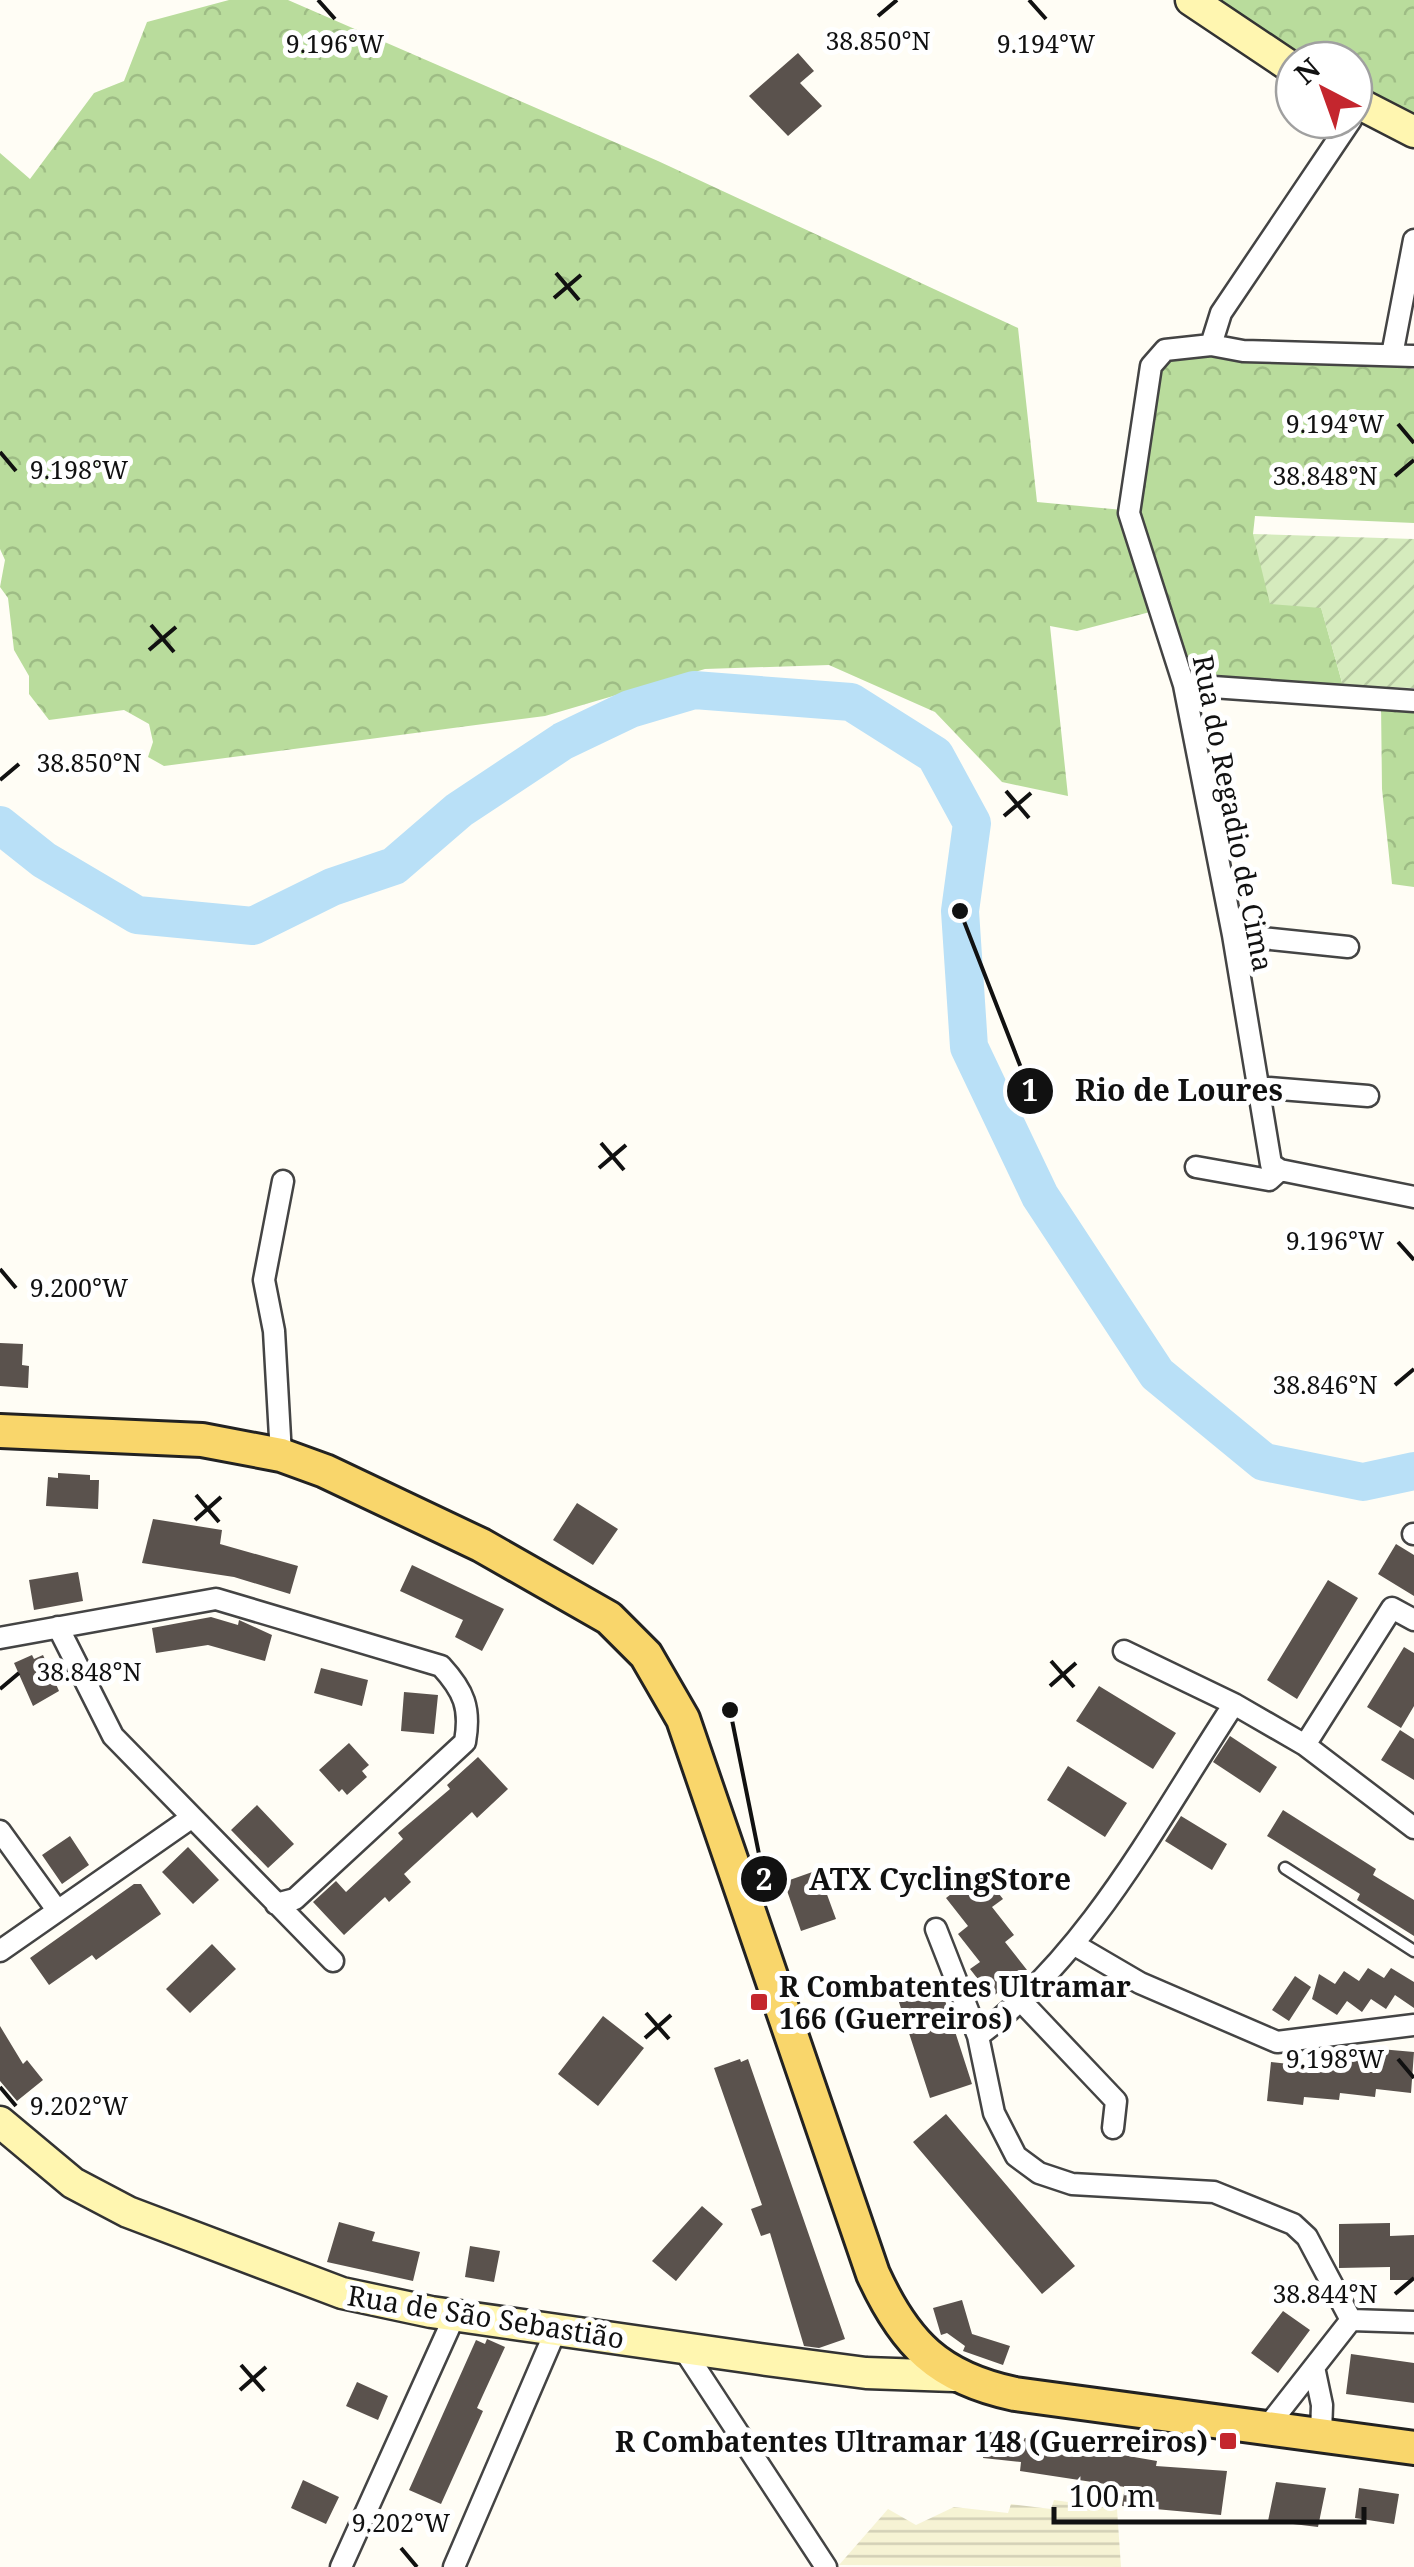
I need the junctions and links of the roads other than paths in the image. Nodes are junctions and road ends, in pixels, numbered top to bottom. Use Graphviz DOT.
graph roads {
  1 [pos="1191,0"];
  2 [pos="1274,56"];
  3 [pos="1374,117"];
  4 [pos="1414,132"];
  5 [pos="1335,140"];
  6 [pos="1414,240"];
  7 [pos="1212,345"];
  8 [pos="1392,355"];
  9 [pos="1414,356"];
  10 [pos="1184,686"];
  11 [pos="1414,701"];
  12 [pos="1233,935"];
  13 [pos="1348,946"];
  14 [pos="1256,1087"];
  15 [pos="1368,1096"];
  16 [pos="1196,1167"];
  17 [pos="1280,1170"];
  18 [pos="283,1181"];
  19 [pos="1414,1196"];
  20 [pos="0,1431"];
  21 [pos="281,1455"];
  22 [pos="1414,1620"];
  23 [pos="58,1627"];
  24 [pos="0,1638"];
  25 [pos="1124,1652"];
  26 [pos="1234,1704"];
  27 [pos="1306,1745"];
  28 [pos="190,1818"];
  29 [pos="1414,1828"];
  30 [pos="0,1832"];
  31 [pos="1285,1868"];
  32 [pos="276,1904"];
  33 [pos="57,1910"];
  34 [pos="936,1929"];
  35 [pos="1075,1945"];
  36 [pos="0,1950"];
  37 [pos="1414,1951"];
  38 [pos="333,1961"];
  39 [pos="1023,2003"];
  40 [pos="1414,2025"];
  41 [pos="978,2036"];
  42 [pos="0,2122"];
  43 [pos="1112,2128"];
  44 [pos="455,2315"];
  45 [pos="1351,2320"];
  46 [pos="1414,2322"];
  47 [pos="556,2330"];
  48 [pos="682,2347"];
  49 [pos="1314,2368"];
  50 [pos="954,2376"];
  51 [pos="1267,2428"];
  52 [pos="1321,2434"];
  53 [pos="1414,2448"];
  54 [pos="342,2567"];
  55 [pos="454,2567"];
  56 [pos="826,2567"];
  1 -- 2 [label="street"];
  3 -- 4 [label="street"];
  5 -- 7 [label="street"];
  6 -- 8 [label="street"];
  7 -- 8 [label="street, Rua do Regadio de Cima"];
  7 -- 10 [label="street, Rua do Regadio de Cima"];
  8 -- 9 [label="street, Rua do Regadio de Cima"];
  10 -- 11 [label="street"];
  10 -- 12 [label="street, Rua do Regadio de Cima"];
  12 -- 13 [label="street"];
  12 -- 14 [label="street, Rua do Regadio de Cima"];
  14 -- 15 [label="street"];
  14 -- 17 [label="street, Rua do Regadio de Cima"];
  16 -- 17 [label="street"];
  17 -- 19 [label="street"];
  18 -- 21 [label="street"];
  20 -- 21 [label="main road"];
  21 -- 50 [label="main road"];
  22 -- 27 [label="street"];
  23 -- 24 [label="street"];
  23 -- 28 [label="street"];
  23 -- 32 [label="street"];
  25 -- 26 [label="street"];
  26 -- 27 [label="street"];
  26 -- 35 [label="street"];
  27 -- 29 [label="street"];
  28 -- 32 [label="street"];
  28 -- 33 [label="street"];
  30 -- 33 [label="street"];
  31 -- 37 [label="lane"];
  32 -- 38 [label="street"];
  33 -- 36 [label="street"];
  34 -- 41 [label="street"];
  35 -- 39 [label="street"];
  35 -- 40 [label="street"];
  39 -- 41 [label="street"];
  39 -- 43 [label="street"];
  41 -- 45 [label="street"];
  42 -- 44 [label="street, Rua de São Sebastião"];
  44 -- 47 [label="street, Rua de São Sebastião"];
  44 -- 54 [label="street"];
  45 -- 46 [label="street"];
  45 -- 49 [label="street"];
  47 -- 48 [label="street, Rua de São Sebastião"];
  47 -- 55 [label="street"];
  48 -- 50 [label="street, Rua de São Sebastião"];
  48 -- 56 [label="street"];
  49 -- 51 [label="street"];
  49 -- 52 [label="street"];
  50 -- 51 [label="main road"];
  51 -- 52 [label="main road"];
  52 -- 53 [label="main road"];
}
